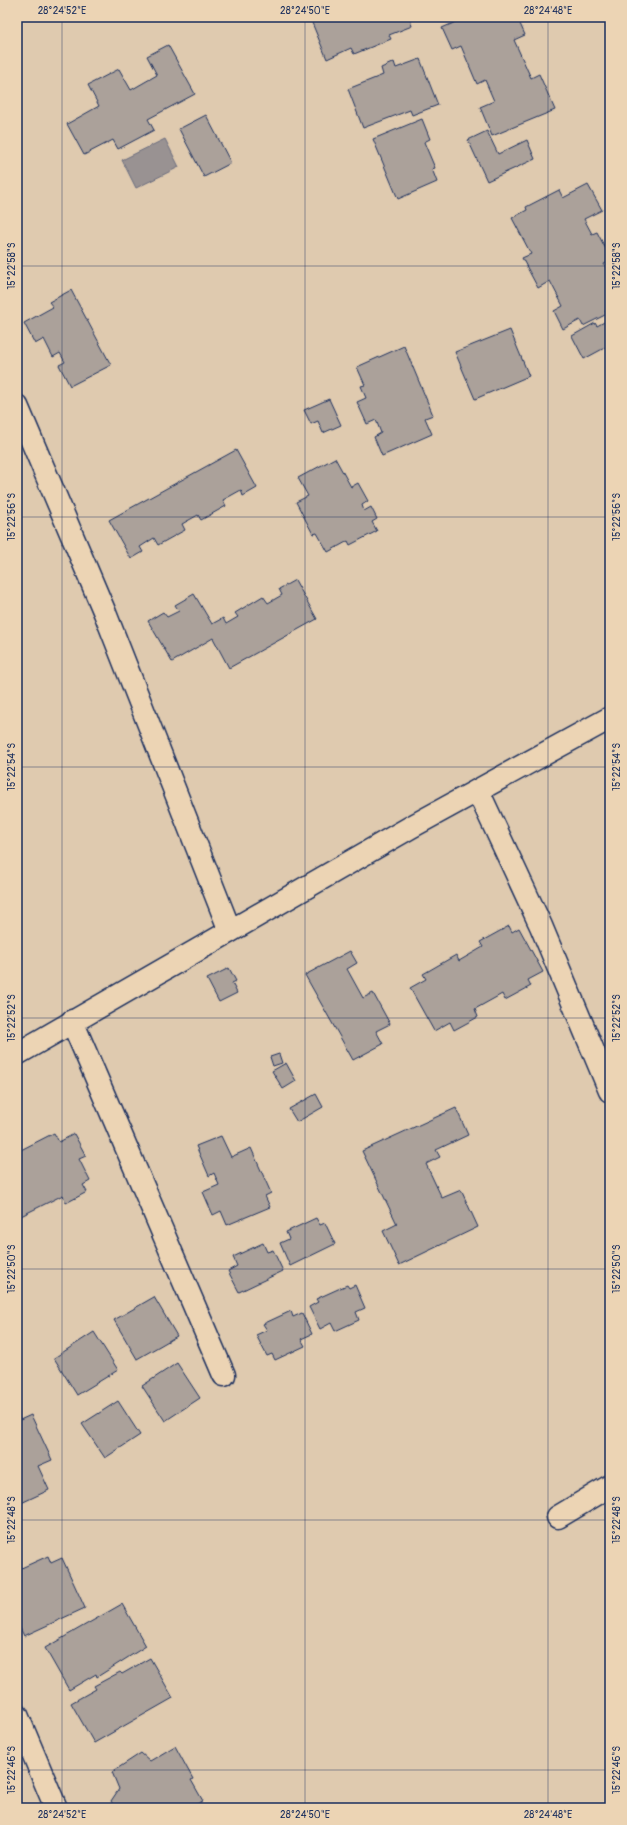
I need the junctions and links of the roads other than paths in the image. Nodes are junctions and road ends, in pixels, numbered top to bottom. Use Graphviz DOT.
graph roads {
  1 [pos="17,406"];
  2 [pos="610,718"];
  3 [pos="478,791"];
  4 [pos="230,931"];
  5 [pos="72,1021"];
  6 [pos="17,1054"];
  7 [pos="610,1091"];
  8 [pos="224,1375"];
  9 [pos="610,1486"];
  10 [pos="558,1517"];
  11 [pos="17,1715"];
  12 [pos="56,1808"];
  1 -- 4 [label="street"];
  2 -- 3 [label="street"];
  3 -- 4 [label="street"];
  3 -- 7 [label="street"];
  4 -- 5 [label="street"];
  5 -- 6 [label="street"];
  5 -- 8 [label="street"];
  9 -- 10 [label="street"];
  11 -- 12 [label="street"];
}
